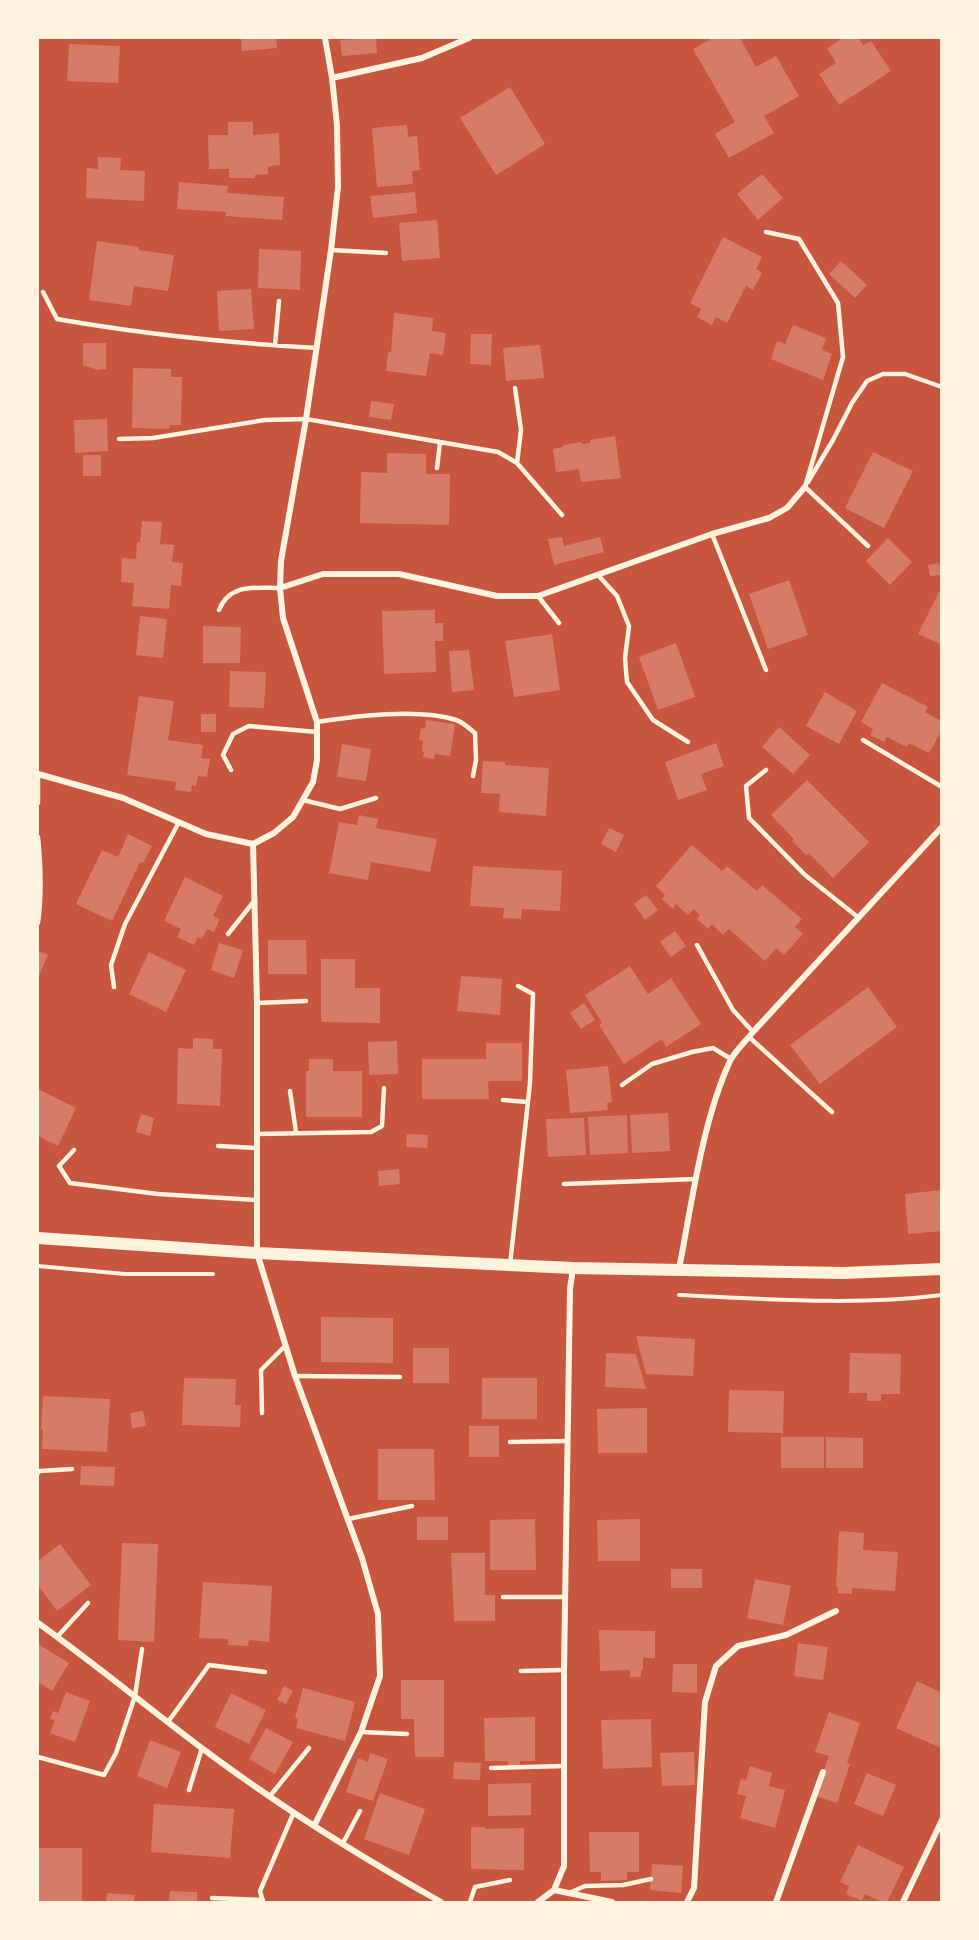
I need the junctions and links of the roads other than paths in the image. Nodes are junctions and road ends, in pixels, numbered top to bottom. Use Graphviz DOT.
graph roads {
  1 [pos="325,38"];
  2 [pos="469,38"];
  3 [pos="332,78"];
  4 [pos="766,232"];
  5 [pos="331,250"];
  6 [pos="386,253"];
  7 [pos="43,292"];
  8 [pos="279,301"];
  9 [pos="275,345"];
  10 [pos="317,348"];
  11 [pos="942,387"];
  12 [pos="515,388"];
  13 [pos="306,419"];
  14 [pos="119,439"];
  15 [pos="440,442"];
  16 [pos="517,464"];
  17 [pos="437,468"];
  18 [pos="805,487"];
  19 [pos="562,515"];
  20 [pos="712,534"];
  21 [pos="868,546"];
  22 [pos="598,575"];
  23 [pos="280,588"];
  24 [pos="538,596"];
  25 [pos="219,610"];
  26 [pos="559,623"];
  27 [pos="766,670"];
  28 [pos="317,722"];
  29 [pos="317,732"];
  30 [pos="863,740"];
  31 [pos="688,742"];
  32 [pos="231,770"];
  33 [pos="766,770"];
  34 [pos="38,775"];
  35 [pos="473,776"];
  36 [pos="942,787"];
  37 [pos="376,798"];
  38 [pos="303,800"];
  39 [pos="38,803"];
  40 [pos="179,822"];
  41 [pos="942,827"];
  42 [pos="38,837"];
  43 [pos="253,844"];
  44 [pos="255,900"];
  45 [pos="859,918"];
  46 [pos="38,923"];
  47 [pos="228,934"];
  48 [pos="697,945"];
  49 [pos="518,986"];
  50 [pos="114,987"];
  51 [pos="306,1001"];
  52 [pos="257,1003"];
  53 [pos="751,1034"];
  54 [pos="731,1059"];
  55 [pos="622,1085"];
  56 [pos="384,1088"];
  57 [pos="290,1091"];
  58 [pos="503,1100"];
  59 [pos="528,1102"];
  60 [pos="832,1112"];
  61 [pos="296,1132"];
  62 [pos="256,1134"];
  63 [pos="218,1146"];
  64 [pos="256,1148"];
  65 [pos="74,1150"];
  66 [pos="696,1179"];
  67 [pos="564,1184"];
  68 [pos="257,1200"];
  69 [pos="38,1238"];
  70 [pos="257,1253"];
  71 [pos="510,1265"];
  72 [pos="573,1268"];
  73 [pos="679,1269"];
  74 [pos="942,1269"];
  75 [pos="285,1346"];
  76 [pos="295,1376"];
  77 [pos="400,1377"];
  78 [pos="262,1413"];
  79 [pos="568,1441"];
  80 [pos="510,1442"];
  81 [pos="72,1469"];
  82 [pos="38,1473"];
  83 [pos="412,1506"];
  84 [pos="348,1519"];
  85 [pos="503,1597"];
  86 [pos="566,1597"];
  87 [pos="88,1603"];
  88 [pos="836,1611"];
  89 [pos="38,1623"];
  90 [pos="57,1637"];
  91 [pos="142,1649"];
  92 [pos="564,1670"];
  93 [pos="521,1671"];
  94 [pos="265,1672"];
  95 [pos="135,1696"];
  96 [pos="168,1722"];
  97 [pos="361,1732"];
  98 [pos="407,1734"];
  99 [pos="202,1748"];
  100 [pos="309,1748"];
  101 [pos="38,1756"];
  102 [pos="565,1766"];
  103 [pos="491,1768"];
  104 [pos="823,1773"];
  105 [pos="189,1790"];
  106 [pos="270,1796"];
  107 [pos="360,1811"];
  108 [pos="294,1812"];
  109 [pos="942,1820"];
  110 [pos="314,1826"];
  111 [pos="343,1844"];
  112 [pos="651,1879"];
  113 [pos="510,1880"];
  114 [pos="554,1890"];
  115 [pos="569,1893"];
  116 [pos="212,1898"];
  117 [pos="263,1901"];
  118 [pos="441,1902"];
  119 [pos="470,1902"];
  120 [pos="538,1902"];
  121 [pos="612,1902"];
  122 [pos="687,1902"];
  123 [pos="776,1902"];
  124 [pos="903,1902"];
  1 -- 3 [label="street"];
  2 -- 3 [label="street"];
  3 -- 5 [label="street"];
  4 -- 18 [label="lane"];
  5 -- 6 [label="lane"];
  5 -- 10 [label="street"];
  7 -- 9 [label="lane"];
  8 -- 9 [label="lane"];
  9 -- 10 [label="lane"];
  10 -- 13 [label="street"];
  11 -- 18 [label="lane"];
  12 -- 16 [label="lane"];
  13 -- 14 [label="lane"];
  13 -- 15 [label="lane"];
  13 -- 23 [label="street"];
  15 -- 16 [label="lane"];
  15 -- 17 [label="lane"];
  16 -- 19 [label="lane"];
  18 -- 20 [label="street"];
  18 -- 21 [label="lane"];
  20 -- 22 [label="street"];
  20 -- 27 [label="lane"];
  22 -- 24 [label="street"];
  22 -- 31 [label="lane"];
  23 -- 24 [label="street"];
  23 -- 25 [label="lane"];
  23 -- 28 [label="street"];
  24 -- 26 [label="lane"];
  28 -- 29 [label="street"];
  28 -- 35 [label="lane"];
  29 -- 32 [label="lane"];
  29 -- 38 [label="street"];
  30 -- 36 [label="lane"];
  33 -- 45 [label="lane"];
  34 -- 39 [label="lane"];
  34 -- 40 [label="street"];
  37 -- 38 [label="lane"];
  38 -- 43 [label="street"];
  40 -- 43 [label="street"];
  40 -- 50 [label="lane"];
  41 -- 45 [label="street"];
  42 -- 46 [label="lane"];
  43 -- 44 [label="street"];
  44 -- 47 [label="lane"];
  44 -- 52 [label="street"];
  45 -- 53 [label="street"];
  48 -- 53 [label="lane"];
  49 -- 59 [label="lane"];
  51 -- 52 [label="lane"];
  52 -- 62 [label="street"];
  53 -- 54 [label="street"];
  53 -- 60 [label="lane"];
  54 -- 55 [label="lane"];
  54 -- 66 [label="street"];
  56 -- 61 [label="lane"];
  57 -- 61 [label="lane"];
  58 -- 59 [label="lane"];
  59 -- 71 [label="lane"];
  61 -- 62 [label="lane"];
  62 -- 64 [label="street"];
  63 -- 64 [label="lane"];
  64 -- 68 [label="street"];
  65 -- 68 [label="lane"];
  66 -- 67 [label="lane"];
  66 -- 73 [label="street"];
  68 -- 70 [label="street"];
  69 -- 70 [label="main road"];
  70 -- 71 [label="main road"];
  70 -- 75 [label="street"];
  71 -- 72 [label="main road"];
  72 -- 73 [label="main road"];
  72 -- 79 [label="street"];
  73 -- 74 [label="main road"];
  75 -- 76 [label="street"];
  75 -- 78 [label="lane"];
  76 -- 77 [label="lane"];
  76 -- 84 [label="street"];
  79 -- 80 [label="lane"];
  79 -- 86 [label="street"];
  81 -- 82 [label="lane"];
  83 -- 84 [label="lane"];
  84 -- 97 [label="street"];
  85 -- 86 [label="lane"];
  86 -- 92 [label="street"];
  87 -- 90 [label="lane"];
  88 -- 122 [label="street"];
  89 -- 90 [label="street"];
  90 -- 95 [label="street"];
  91 -- 95 [label="lane"];
  92 -- 93 [label="lane"];
  92 -- 102 [label="street"];
  94 -- 96 [label="lane"];
  95 -- 96 [label="street"];
  95 -- 101 [label="lane"];
  96 -- 99 [label="street"];
  97 -- 98 [label="lane"];
  97 -- 110 [label="street"];
  99 -- 105 [label="lane"];
  99 -- 106 [label="street"];
  100 -- 106 [label="lane"];
  102 -- 103 [label="lane"];
  102 -- 114 [label="street"];
  104 -- 123 [label="street"];
  106 -- 108 [label="street"];
  107 -- 111 [label="lane"];
  108 -- 110 [label="street"];
  108 -- 117 [label="lane"];
  109 -- 124 [label="street"];
  110 -- 111 [label="street"];
  111 -- 118 [label="street"];
  112 -- 115 [label="lane"];
  113 -- 119 [label="lane"];
  114 -- 115 [label="street"];
  114 -- 120 [label="street"];
  115 -- 121 [label="street"];
  116 -- 117 [label="lane"];
}
